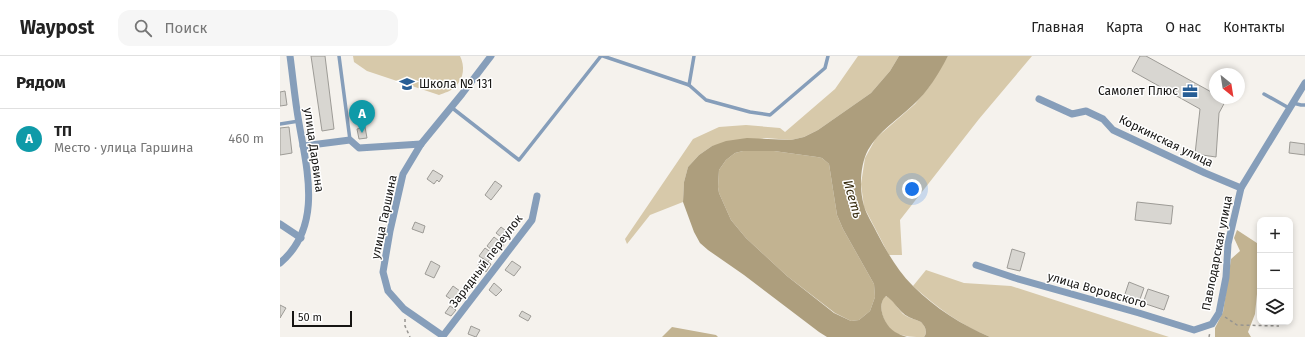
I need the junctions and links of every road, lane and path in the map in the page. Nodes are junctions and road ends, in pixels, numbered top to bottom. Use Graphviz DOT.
graph roads {
  1 [pos="290,56"];
  2 [pos="339,56"];
  3 [pos="491,56"];
  4 [pos="602,56"];
  5 [pos="694,56"];
  6 [pos="828,56"];
  7 [pos="1305,83"];
  8 [pos="689,85"];
  9 [pos="1264,94"];
  10 [pos="1039,99"];
  11 [pos="1305,105"];
  12 [pos="1292,106"];
  13 [pos="451,107"];
  14 [pos="299,121"];
  15 [pos="280,124"];
  16 [pos="350,140"];
  17 [pos="421,144"];
  18 [pos="303,146"];
  19 [pos="1241,188"];
  20 [pos="538,196"];
  21 [pos="280,224"];
  22 [pos="301,238"];
  23 [pos="280,263"];
  24 [pos="976,265"];
  25 [pos="404,309"];
  26 [pos="1219,313"];
  27 [pos="1212,324"];
  28 [pos="1279,326"];
  29 [pos="444,336"];
  30 [pos="410,337"];
  1 -- 14 [label="street, улица Дарвина"];
  2 -- 16 [label="lane"];
  3 -- 13 [label="street, улица Гаршина"];
  4 -- 8 [label="lane"];
  4 -- 13 [label="lane"];
  5 -- 8 [label="lane"];
  6 -- 8 [label="lane"];
  7 -- 12 [label="street, Павлодарская улица"];
  9 -- 12 [label="lane"];
  10 -- 19 [label="street, Коркинская улица"];
  11 -- 12 [label="lane"];
  12 -- 19 [label="street, Павлодарская улица"];
  13 -- 17 [label="street, улица Гаршина"];
  14 -- 15 [label="lane"];
  14 -- 18 [label="street, улица Дарвина"];
  16 -- 17 [label="street"];
  16 -- 18 [label="street"];
  17 -- 25 [label="street, улица Гаршина"];
  18 -- 22 [label="street, улица Дарвина"];
  19 -- 26 [label="street, Павлодарская улица"];
  20 -- 29 [label="street, Зарядный переулок"];
  21 -- 22 [label="street"];
  22 -- 23 [label="street, улица Дарвина"];
  24 -- 27 [label="street, улица Воровского"];
  25 -- 29 [label="street"];
  25 -- 30 [label="path"];
  26 -- 27 [label="street, Павлодарская улица"];
  26 -- 28 [label="path"];
}
